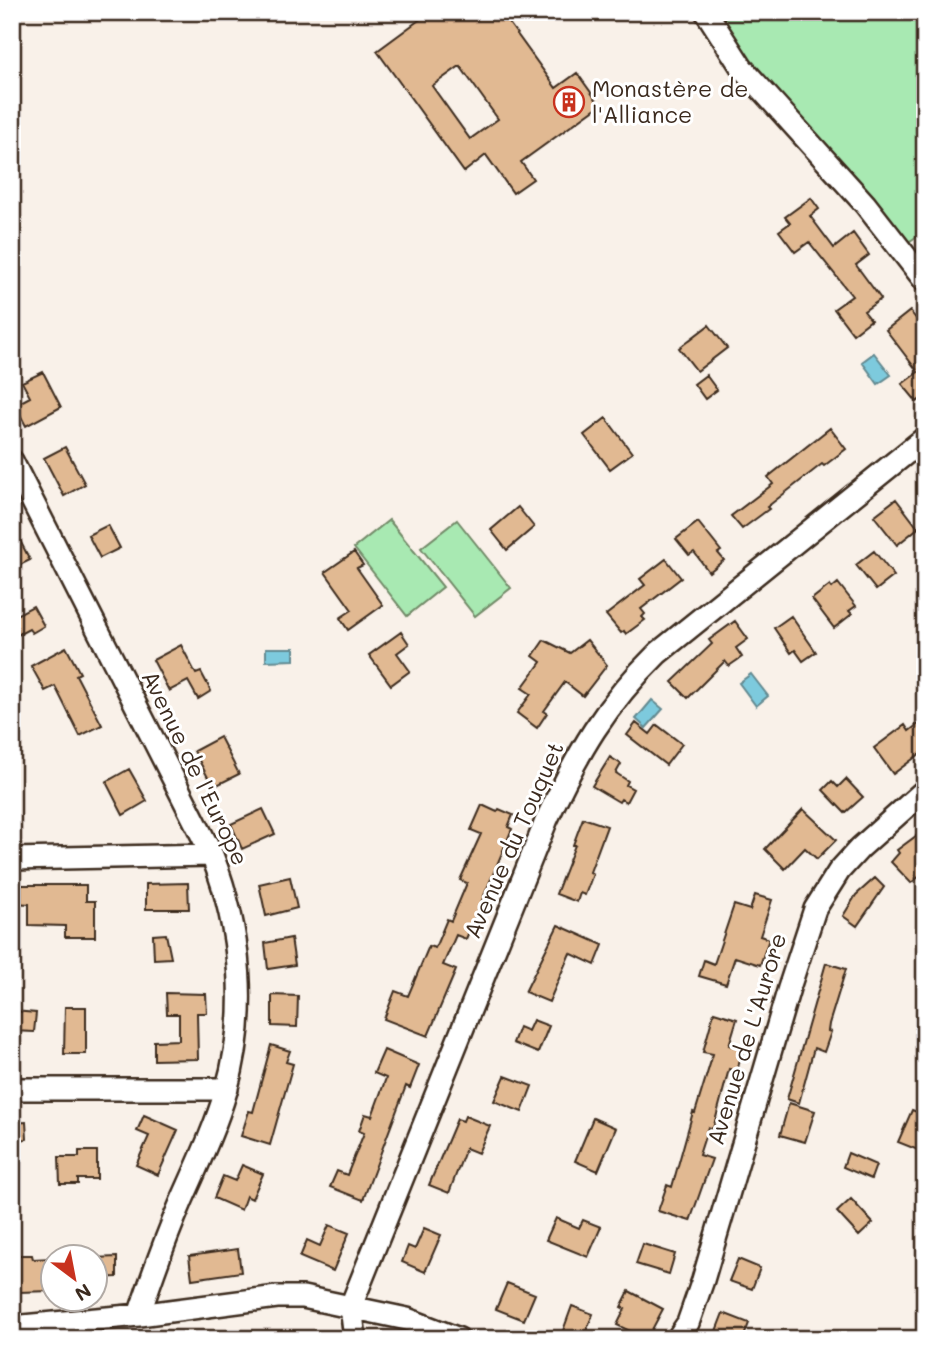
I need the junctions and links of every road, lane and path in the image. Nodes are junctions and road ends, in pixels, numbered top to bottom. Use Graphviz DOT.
graph roads {
  1 [pos="706,12"];
  2 [pos="925,281"];
  3 [pos="925,438"];
  4 [pos="12,461"];
  5 [pos="925,790"];
  6 [pos="212,855"];
  7 [pos="12,859"];
  8 [pos="12,1089"];
  9 [pos="227,1089"];
  10 [pos="351,1306"];
  11 [pos="139,1315"];
  12 [pos="12,1327"];
  13 [pos="355,1339"];
  14 [pos="459,1339"];
  15 [pos="677,1339"];
  1 -- 2 [label="street"];
  3 -- 10 [label="street, Avenue du Touquet"];
  4 -- 6 [label="street, Avenue de l'Europe"];
  5 -- 15 [label="street, Avenue de L'Aurore"];
  6 -- 7 [label="street"];
  6 -- 9 [label="street, Avenue de l'Europe"];
  8 -- 9 [label="street"];
  9 -- 11 [label="street, Avenue de l'Europe"];
  10 -- 11 [label="street"];
  10 -- 13 [label="street"];
  10 -- 14 [label="street"];
  11 -- 12 [label="street"];
}
